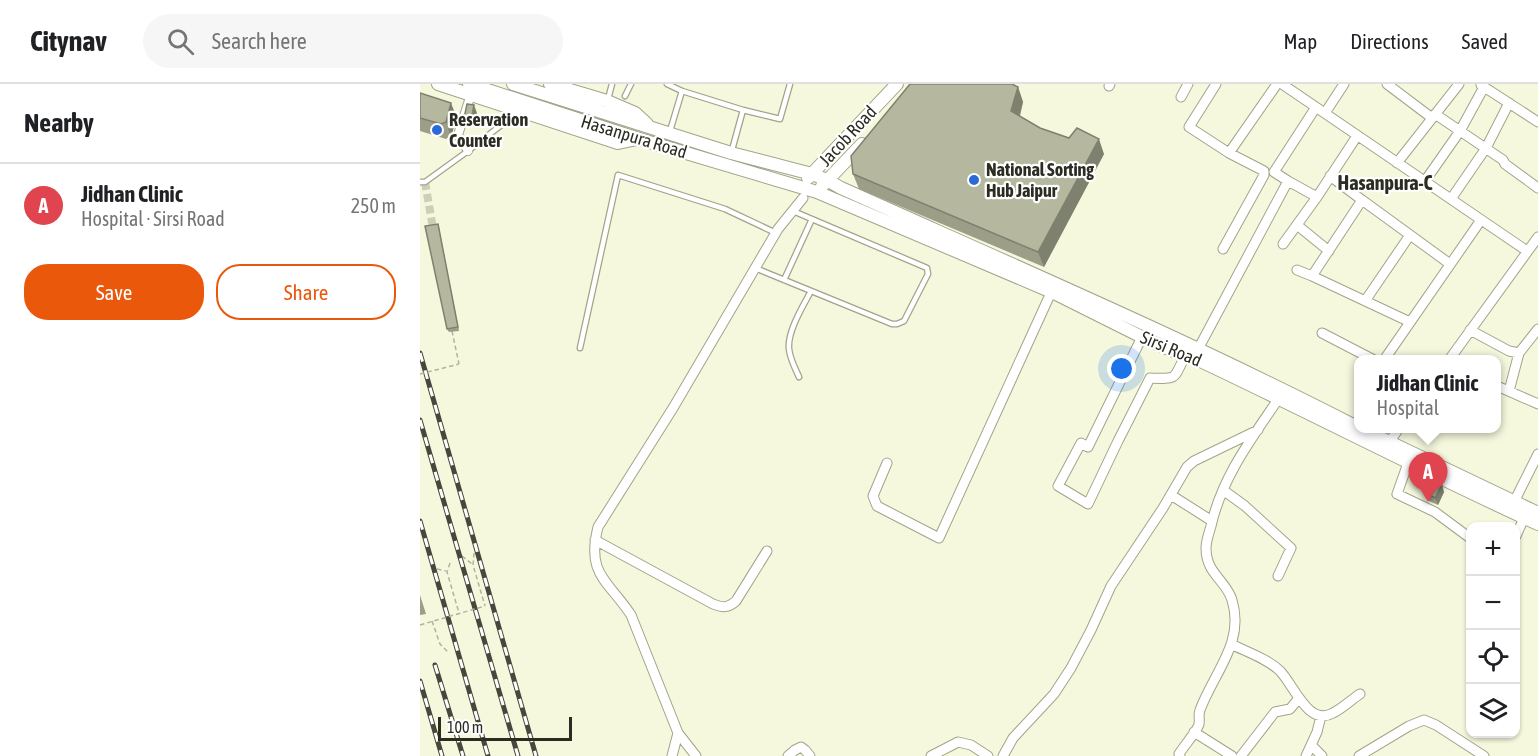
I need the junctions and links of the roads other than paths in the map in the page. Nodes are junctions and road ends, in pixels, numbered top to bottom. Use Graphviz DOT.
graph roads {
  1 [pos="438,84"];
  2 [pos="513,84"];
  3 [pos="550,84"];
  4 [pos="612,84"];
  5 [pos="631,84"];
  6 [pos="667,84"];
  7 [pos="790,84"];
  8 [pos="897,84"];
  9 [pos="1188,84"];
  10 [pos="1216,84"];
  11 [pos="1277,84"];
  12 [pos="1283,84"];
  13 [pos="1344,84"];
  14 [pos="1387,84"];
  15 [pos="1459,84"];
  16 [pos="1482,86"];
  17 [pos="470,89"];
  18 [pos="682,90"];
  19 [pos="625,96"];
  20 [pos="1181,97"];
  21 [pos="607,101"];
  22 [pos="1509,104"];
  23 [pos="1316,107"];
  24 [pos="743,110"];
  25 [pos="520,111"];
  26 [pos="1325,113"];
  27 [pos="1433,116"];
  28 [pos="1538,122"];
  29 [pos="650,127"];
  30 [pos="1460,131"];
  31 [pos="670,132"];
  32 [pos="873,133"];
  33 [pos="458,135"];
  34 [pos="447,136"];
  35 [pos="1357,136"];
  36 [pos="639,139"];
  37 [pos="1486,148"];
  38 [pos="468,151"];
  39 [pos="731,153"];
  40 [pos="1229,153"];
  41 [pos="1397,163"];
  42 [pos="1269,172"];
  43 [pos="812,174"];
  44 [pos="1330,176"];
  45 [pos="827,180"];
  46 [pos="1288,181"];
  47 [pos="1425,181"];
  48 [pos="420,182"];
  49 [pos="1538,188"];
  50 [pos="801,192"];
  51 [pos="817,192"];
  52 [pos="1317,197"];
  53 [pos="1451,199"];
  54 [pos="1362,200"];
  55 [pos="793,211"];
  56 [pos="812,219"];
  57 [pos="1481,219"];
  58 [pos="1297,225"];
  59 [pos="776,233"];
  60 [pos="1410,235"];
  61 [pos="1538,237"];
  62 [pos="1283,244"];
  63 [pos="1223,249"];
  64 [pos="1329,251"];
  65 [pos="1527,251"];
  66 [pos="1450,264"];
  67 [pos="755,268"];
  68 [pos="1297,270"];
  69 [pos="1312,276"];
  70 [pos="784,280"];
  71 [pos="1054,288"];
  72 [pos="812,291"];
  73 [pos="1365,301"];
  74 [pos="1410,322"];
  75 [pos="1538,329"];
  76 [pos="1470,330"];
  77 [pos="1322,333"];
  78 [pos="1142,337"];
  79 [pos="580,348"];
  80 [pos="1519,353"];
  81 [pos="1192,355"];
  82 [pos="1364,355"];
  83 [pos="1391,355"];
  84 [pos="1452,355"];
  85 [pos="799,377"];
  86 [pos="1501,388"];
  87 [pos="1509,391"];
  88 [pos="1279,398"];
  89 [pos="1538,404"];
  90 [pos="1354,425"];
  91 [pos="1258,430"];
  92 [pos="1354,432"];
  93 [pos="1355,433"];
  94 [pos="1367,433"];
  95 [pos="1396,433"];
  96 [pos="1386,447"];
  97 [pos="1538,454"];
  98 [pos="887,463"];
  99 [pos="1408,463"];
  100 [pos="1223,490"];
  101 [pos="1171,495"];
  102 [pos="1512,506"];
  103 [pos="1538,513"];
  104 [pos="1524,518"];
  105 [pos="1212,521"];
  106 [pos="1538,524"];
  107 [pos="1520,526"];
  108 [pos="1466,535"];
  109 [pos="595,540"];
  110 [pos="767,551"];
  111 [pos="1278,576"];
  112 [pos="1231,644"];
  113 [pos="1360,694"];
  114 [pos="1299,698"];
  115 [pos="1321,716"];
  116 [pos="1194,732"];
  117 [pos="678,733"];
  118 [pos="1311,745"];
  119 [pos="672,756"];
  120 [pos="696,756"];
  121 [pos="788,756"];
  122 [pos="810,756"];
  123 [pos="931,756"];
  124 [pos="988,756"];
  125 [pos="1003,756"];
  126 [pos="1180,756"];
  127 [pos="1232,756"];
  128 [pos="1241,756"];
  129 [pos="1306,756"];
  130 [pos="1322,756"];
  131 [pos="1359,756"];
  132 [pos="1484,756"];
  1 -- 17 [label="street"];
  2 -- 29 [label="street, Sirsi Road"];
  3 -- 21 [label="street"];
  4 -- 21 [label="lane"];
  5 -- 19 [label="lane"];
  6 -- 18 [label="lane"];
  7 -- 24 [label="lane"];
  8 -- 43 [label="street, Jacob Road"];
  9 -- 20 [label="street"];
  10 -- 40 [label="street"];
  11 -- 40 [label="street"];
  12 -- 23 [label="street"];
  13 -- 26 [label="street"];
  14 -- 27 [label="street"];
  15 -- 27 [label="street"];
  16 -- 22 [label="street"];
  16 -- 30 [label="street"];
  17 -- 25 [label="street"];
  17 -- 33 [label="street"];
  17 -- 36 [label="street, Hasanpura Road"];
  18 -- 24 [label="lane"];
  18 -- 31 [label="lane"];
  21 -- 29 [label="street"];
  22 -- 28 [label="street"];
  22 -- 37 [label="street"];
  23 -- 26 [label="street"];
  23 -- 42 [label="street"];
  24 -- 39 [label="lane"];
  25 -- 36 [label="street"];
  25 -- 38 [label="lane"];
  26 -- 35 [label="street"];
  27 -- 30 [label="street"];
  27 -- 41 [label="street"];
  29 -- 31 [label="street, Sirsi Road"];
  30 -- 37 [label="street"];
  30 -- 47 [label="street"];
  31 -- 39 [label="street, Sirsi Road"];
  32 -- 45 [label="street, Jacob Road"];
  33 -- 34 [label="street"];
  33 -- 38 [label="street"];
  35 -- 41 [label="street"];
  35 -- 44 [label="street"];
  36 -- 50 [label="street, Hasanpura Road"];
  37 -- 49 [label="street"];
  37 -- 53 [label="street"];
  38 -- 48 [label="lane"];
  39 -- 43 [label="street, Sirsi Road"];
  40 -- 42 [label="street"];
  41 -- 47 [label="street"];
  42 -- 46 [label="street"];
  42 -- 63 [label="street"];
  43 -- 45 [label="street, Sirsi Road"];
  43 -- 50 [label="street, Jacob Road"];
  44 -- 52 [label="street"];
  44 -- 54 [label="street"];
  45 -- 51 [label="street, Jacob Road"];
  45 -- 71 [label="street, Sirsi Road"];
  46 -- 52 [label="street"];
  46 -- 81 [label="street"];
  47 -- 53 [label="street"];
  50 -- 51 [label="street, Sirsi Road"];
  50 -- 55 [label="street"];
  51 -- 71 [label="street, Sirsi Road"];
  52 -- 58 [label="street"];
  53 -- 57 [label="street"];
  54 -- 60 [label="street"];
  54 -- 64 [label="street"];
  55 -- 56 [label="lane"];
  55 -- 59 [label="street"];
  56 -- 70 [label="lane"];
  56 -- 72 [label="lane"];
  57 -- 65 [label="street"];
  57 -- 66 [label="street"];
  58 -- 62 [label="street"];
  58 -- 64 [label="street"];
  59 -- 67 [label="street"];
  59 -- 79 [label="lane"];
  60 -- 66 [label="street"];
  60 -- 73 [label="street"];
  61 -- 65 [label="street"];
  64 -- 69 [label="street"];
  65 -- 76 [label="street"];
  66 -- 74 [label="street"];
  67 -- 70 [label="lane"];
  67 -- 109 [label="street"];
  68 -- 69 [label="street"];
  69 -- 73 [label="street"];
  70 -- 72 [label="lane"];
  71 -- 78 [label="street, Sirsi Road"];
  71 -- 81 [label="street, Sirsi Road"];
  71 -- 98 [label="street"];
  72 -- 85 [label="lane"];
  73 -- 74 [label="street"];
  74 -- 83 [label="street"];
  75 -- 80 [label="street"];
  76 -- 80 [label="street"];
  76 -- 84 [label="street"];
  77 -- 82 [label="street"];
  78 -- 81 [label="street, Sirsi Road"];
  78 -- 81 [label="street"];
  80 -- 87 [label="street"];
  81 -- 88 [label="street, Sirsi Road"];
  81 -- 90 [label="street, Sirsi Road"];
  86 -- 87 [label="street"];
  87 -- 89 [label="street"];
  88 -- 91 [label="street"];
  88 -- 92 [label="street, Sirsi Road"];
  91 -- 100 [label="street"];
  91 -- 101 [label="street"];
  93 -- 96 [label="street, Sirsi Road"];
  94 -- 96 [label="street, Sirsi Road"];
  95 -- 96 [label="street"];
  96 -- 99 [label="street, Sirsi Road"];
  96 -- 102 [label="street, Sirsi Road"];
  97 -- 102 [label="street"];
  99 -- 102 [label="street, Sirsi Road"];
  99 -- 108 [label="street"];
  100 -- 105 [label="street"];
  100 -- 111 [label="street"];
  101 -- 105 [label="street"];
  101 -- 125 [label="street"];
  102 -- 103 [label="street, Sirsi Road"];
  102 -- 104 [label="street, Sirsi Road"];
  104 -- 106 [label="street, Sirsi Road"];
  104 -- 107 [label="street"];
  105 -- 112 [label="street"];
  109 -- 110 [label="street"];
  109 -- 117 [label="street"];
  112 -- 114 [label="street"];
  112 -- 116 [label="street"];
  113 -- 115 [label="street"];
  114 -- 115 [label="street"];
  114 -- 128 [label="street"];
  115 -- 118 [label="street"];
  116 -- 126 [label="street"];
  116 -- 127 [label="street"];
  117 -- 119 [label="street"];
  117 -- 120 [label="street"];
  118 -- 129 [label="street"];
  118 -- 130 [label="street"];
  121 -- 122 [label="street"];
  123 -- 124 [label="street"];
  131 -- 132 [label="street"];
}
